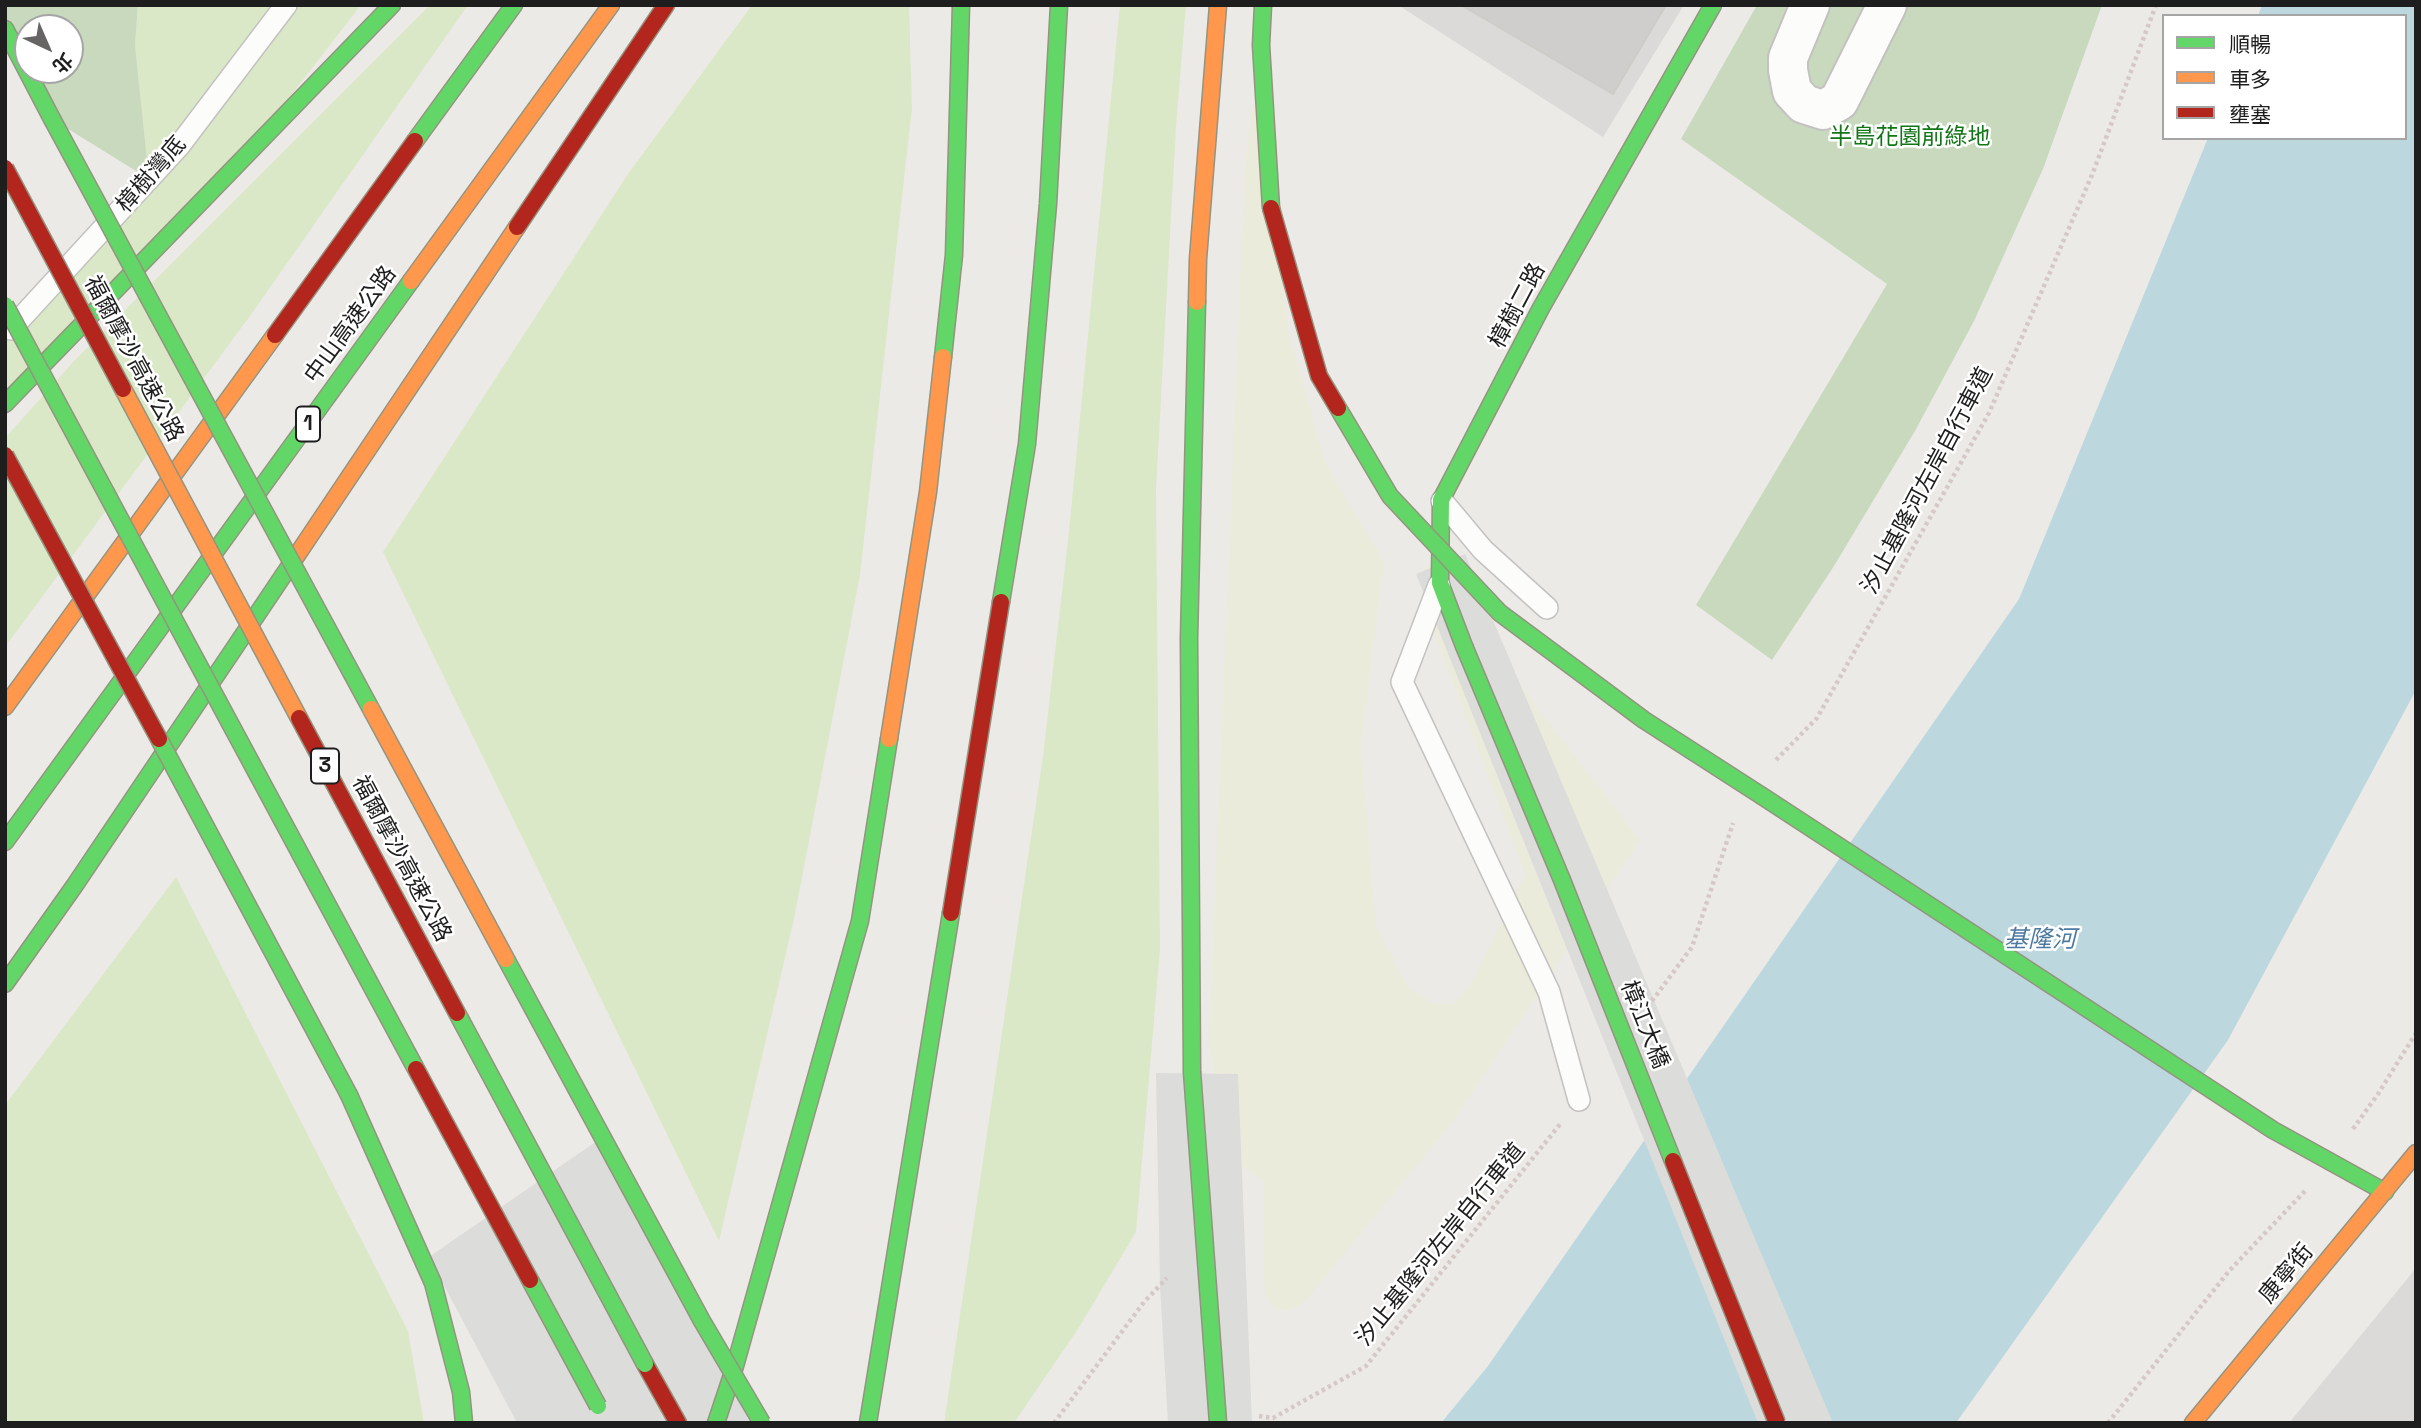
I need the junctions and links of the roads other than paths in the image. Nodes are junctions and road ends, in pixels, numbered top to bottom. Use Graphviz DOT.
graph roads {
  1 [pos="286,5"];
  2 [pos="391,5"];
  3 [pos="514,5"];
  4 [pos="611,5"];
  5 [pos="666,5"];
  6 [pos="961,5"];
  7 [pos="1059,5"];
  8 [pos="1218,5"];
  9 [pos="1263,5"];
  10 [pos="1713,5"];
  11 [pos="1886,5"];
  12 [pos="1806,7"];
  13 [pos="5,29"];
  14 [pos="329,47"];
  15 [pos="240,161"];
  16 [pos="5,168"];
  17 [pos="5,305"];
  18 [pos="5,335"];
  19 [pos="5,404"];
  20 [pos="5,455"];
  21 [pos="1441,500"];
  22 [pos="1440,583"];
  23 [pos="1547,608"];
  24 [pos="1464,646"];
  25 [pos="5,707"];
  26 [pos="5,842"];
  27 [pos="5,984"];
  28 [pos="1579,1100"];
  29 [pos="2416,1153"];
  30 [pos="2385,1192"];
  31 [pos="464,1423"];
  32 [pos="608,1423"];
  33 [pos="678,1423"];
  34 [pos="716,1423"];
  35 [pos="762,1423"];
  36 [pos="868,1423"];
  37 [pos="1218,1423"];
  38 [pos="1777,1423"];
  39 [pos="2193,1423"];
  1 -- 18 [label="lane, 樟樹灣底"];
  2 -- 15 [label="main road"];
  3 -- 25 [label="main road"];
  4 -- 26 [label="main road, 中山高速公路 / 1"];
  5 -- 27 [label="main road"];
  6 -- 34 [label="main road"];
  7 -- 36 [label="main road"];
  8 -- 37 [label="main road, bridge"];
  9 -- 30 [label="main road, bridge"];
  10 -- 21 [label="main road, 樟樹二路"];
  11 -- 12 [label="street"];
  13 -- 35 [label="main road, bridge"];
  14 -- 15 [label="main road"];
  15 -- 19 [label="main road"];
  16 -- 33 [label="main road, 福爾摩沙高速公路 / 3, bridge"];
  17 -- 32 [label="main road, bridge"];
  20 -- 31 [label="main road, bridge"];
  21 -- 22 [label="main road, 樟樹二路"];
  21 -- 23 [label="lane"];
  22 -- 24 [label="main road, 樟樹二路"];
  22 -- 28 [label="lane"];
  24 -- 38 [label="main road, 樟江大橋, bridge"];
  29 -- 30 [label="main road, 康寧街"];
  30 -- 39 [label="main road, 康寧街"];
}
